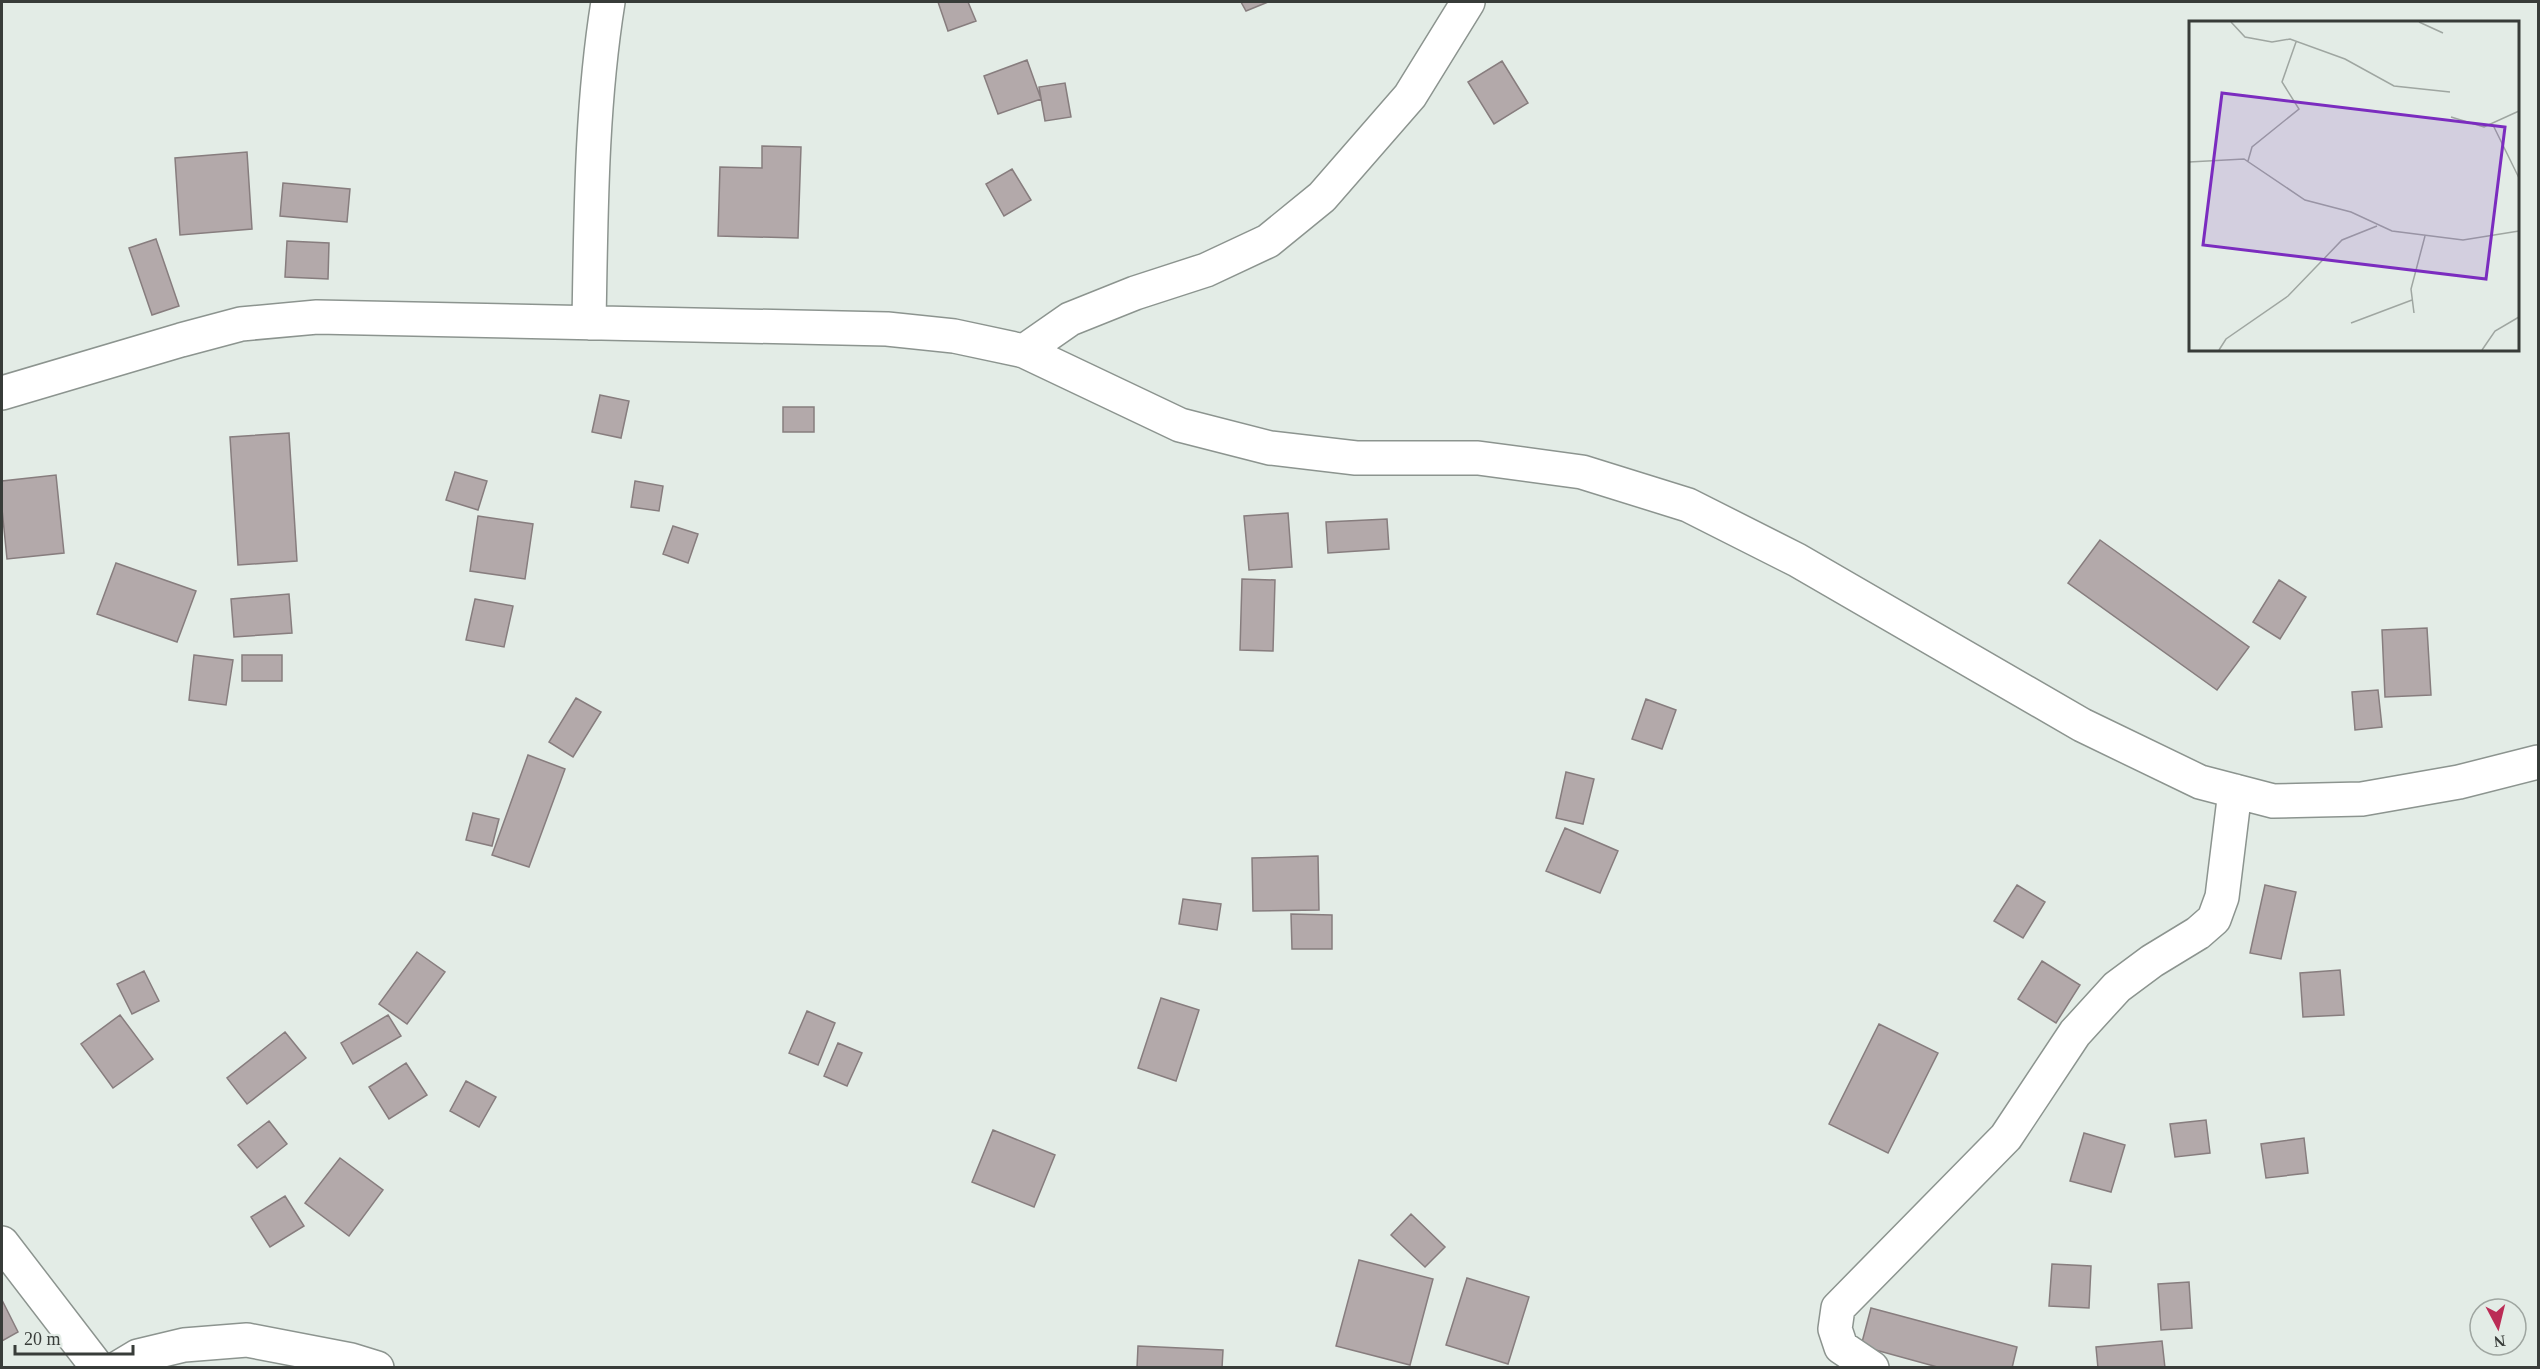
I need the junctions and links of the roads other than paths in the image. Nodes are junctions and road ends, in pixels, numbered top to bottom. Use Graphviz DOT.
graph roads {
  1 [pos="608,2"];
  2 [pos="1468,2"];
  3 [pos="589,323"];
  4 [pos="1024,351"];
  5 [pos="2,393"];
  6 [pos="2538,762"];
  7 [pos="2235,791"];
  8 [pos="2,1243"];
  9 [pos="98,1368"];
  10 [pos="118,1368"];
  11 [pos="377,1368"];
  12 [pos="1872,1368"];
  1 -- 3 [label="street"];
  2 -- 4 [label="street"];
  3 -- 4 [label="street"];
  3 -- 5 [label="street"];
  4 -- 7 [label="street"];
  6 -- 7 [label="street"];
  7 -- 12 [label="street"];
  8 -- 9 [label="street"];
  10 -- 11 [label="street"];
}
